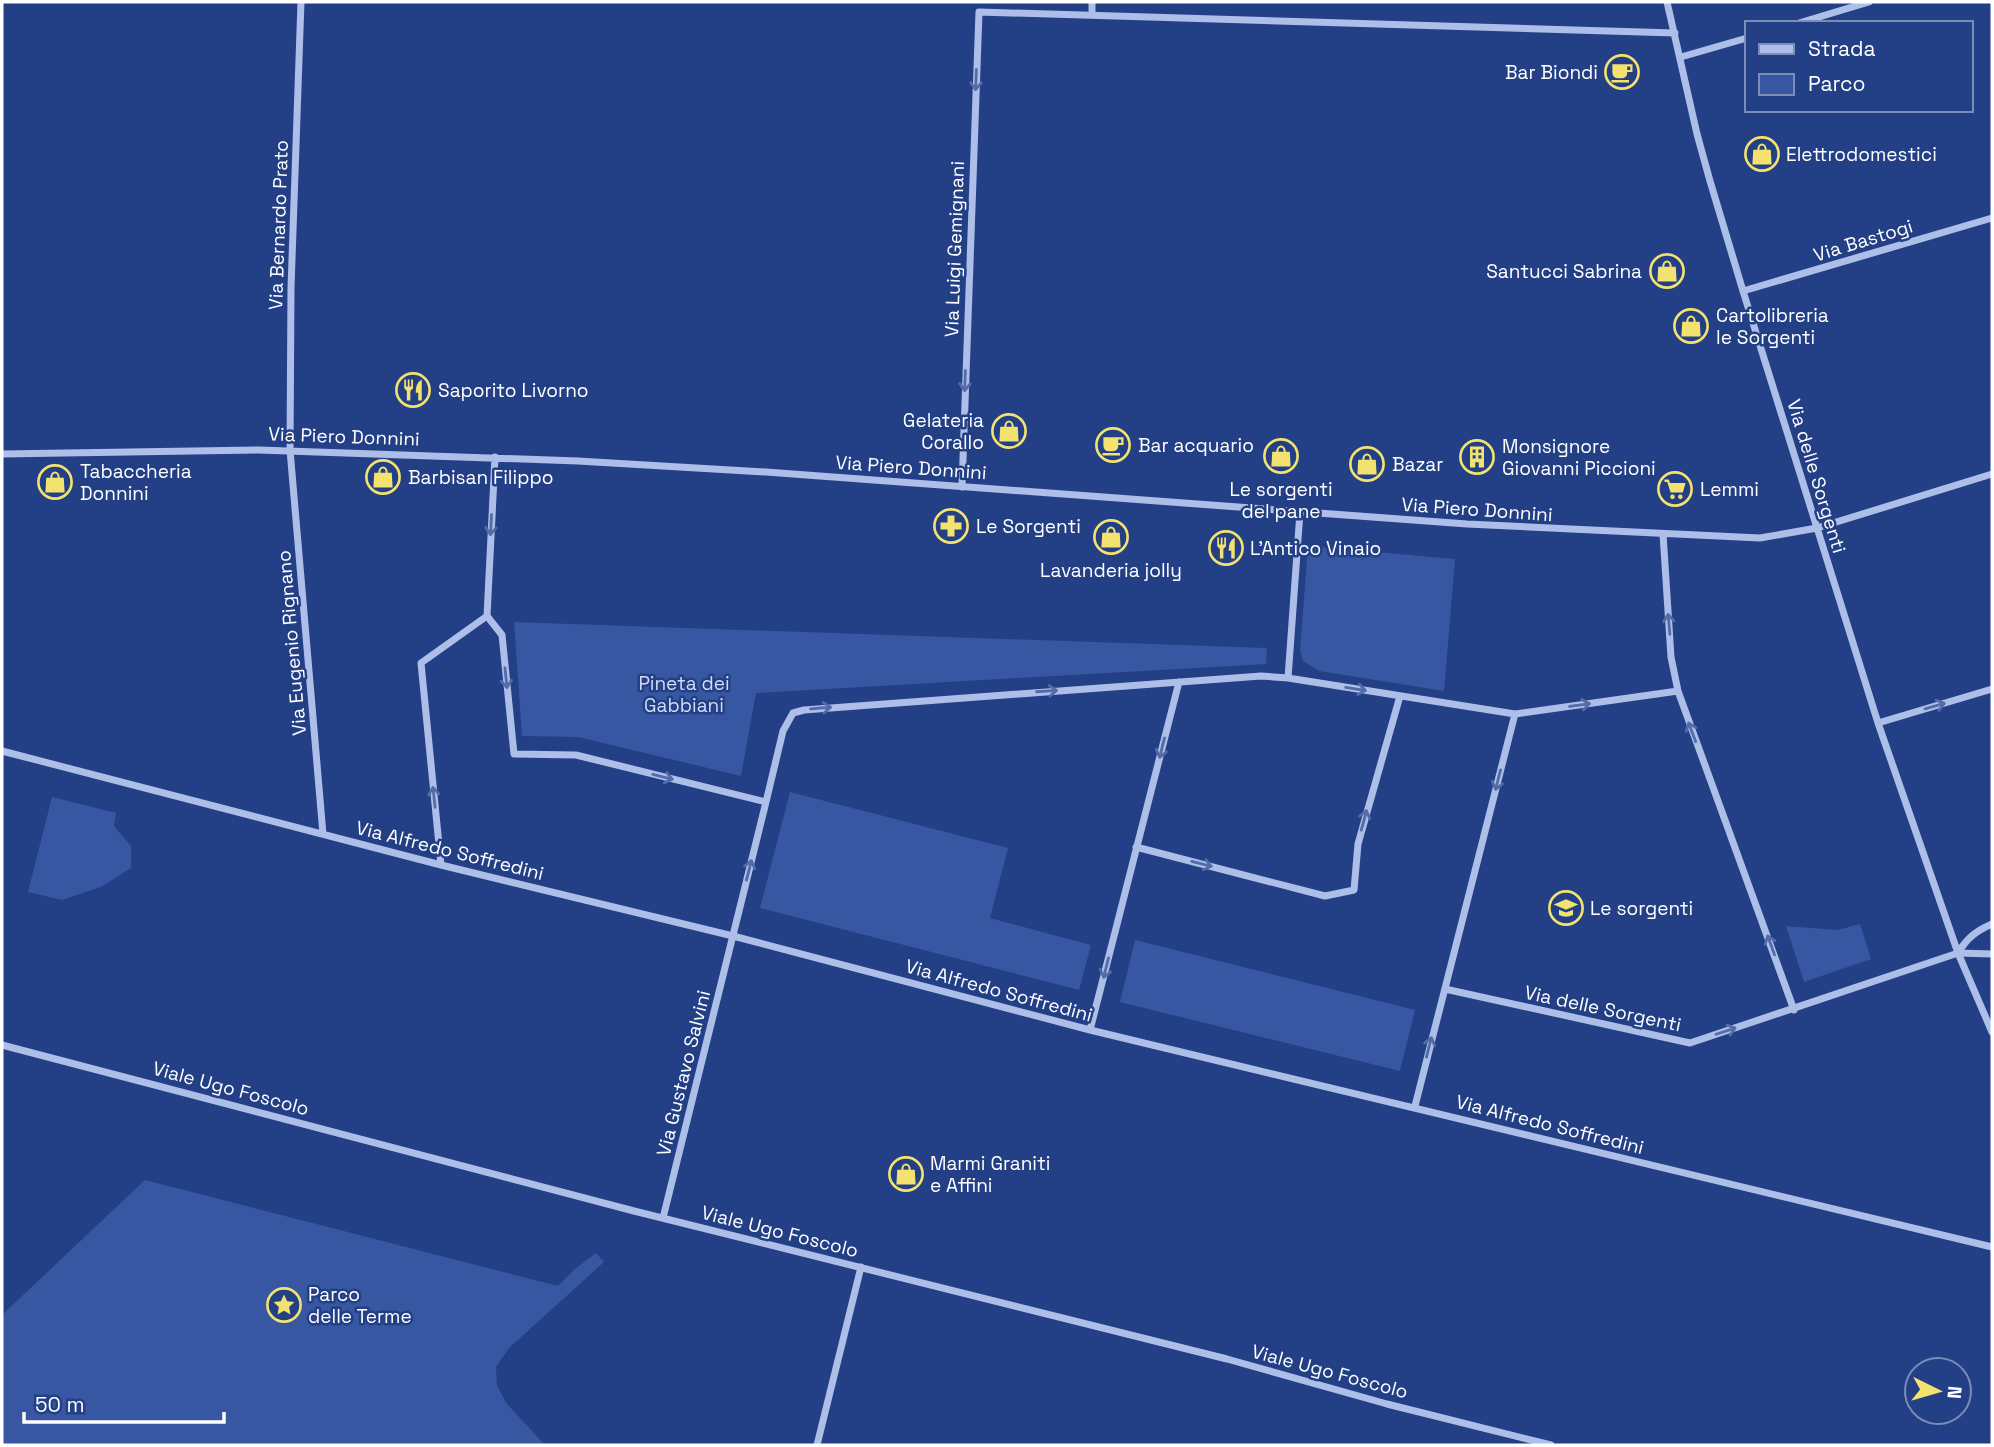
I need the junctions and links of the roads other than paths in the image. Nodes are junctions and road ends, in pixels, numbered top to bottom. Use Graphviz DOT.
graph roads {
  1 [pos="301,2"];
  2 [pos="1092,2"];
  3 [pos="1667,2"];
  4 [pos="1869,2"];
  5 [pos="1092,14"];
  6 [pos="1806,21"];
  7 [pos="1675,33"];
  8 [pos="1745,39"];
  9 [pos="1681,57"];
  10 [pos="1992,218"];
  11 [pos="1743,291"];
  12 [pos="290,450"];
  13 [pos="2,454"];
  14 [pos="495,457"];
  15 [pos="1992,474"];
  16 [pos="962,487"];
  17 [pos="1300,512"];
  18 [pos="1816,528"];
  19 [pos="1664,534"];
  20 [pos="487,616"];
  21 [pos="1288,678"];
  22 [pos="1179,682"];
  23 [pos="1992,689"];
  24 [pos="1678,691"];
  25 [pos="1400,696"];
  26 [pos="1515,714"];
  27 [pos="1878,723"];
  28 [pos="2,751"];
  29 [pos="766,802"];
  30 [pos="323,834"];
  31 [pos="1136,847"];
  32 [pos="441,865"];
  33 [pos="1992,924"];
  34 [pos="733,936"];
  35 [pos="1958,953"];
  36 [pos="1992,954"];
  37 [pos="1445,989"];
  38 [pos="1794,1010"];
  39 [pos="1090,1030"];
  40 [pos="1992,1032"];
  41 [pos="2,1045"];
  42 [pos="1415,1106"];
  43 [pos="663,1218"];
  44 [pos="1992,1247"];
  45 [pos="861,1267"];
  46 [pos="817,1445"];
  47 [pos="1551,1445"];
  1 -- 12 [label="street, Via Bernardo Prato"];
  2 -- 5 [label="street"];
  3 -- 7 [label="street, Via delle Sorgenti"];
  4 -- 6 [label="street"];
  5 -- 7 [label="street"];
  5 -- 16 [label="street, Via Luigi Gemignani, one-way"];
  7 -- 9 [label="street, Via delle Sorgenti"];
  8 -- 9 [label="street"];
  9 -- 11 [label="street, Via delle Sorgenti"];
  10 -- 11 [label="street, Via Bastogi"];
  11 -- 18 [label="street, Via delle Sorgenti"];
  12 -- 13 [label="street, Via Piero Donnini"];
  12 -- 14 [label="street, Via Piero Donnini"];
  12 -- 30 [label="street, Via Eugenio Rignano"];
  14 -- 16 [label="street, Via Piero Donnini"];
  14 -- 20 [label="street, one-way"];
  15 -- 18 [label="street, Via Piero Donnini"];
  16 -- 17 [label="street, Via Piero Donnini"];
  17 -- 19 [label="street, Via Piero Donnini"];
  17 -- 21 [label="street"];
  18 -- 19 [label="street, Via Piero Donnini"];
  18 -- 27 [label="street, Via delle Sorgenti"];
  24 -- 19 [label="street, one-way"];
  20 -- 29 [label="street, one-way"];
  32 -- 20 [label="street, one-way"];
  21 -- 22 [label="street"];
  21 -- 25 [label="street, one-way"];
  29 -- 22 [label="street, one-way"];
  22 -- 31 [label="street, one-way"];
  27 -- 23 [label="street, one-way"];
  26 -- 24 [label="street, one-way"];
  38 -- 24 [label="street, one-way"];
  25 -- 26 [label="street"];
  31 -- 25 [label="street, one-way"];
  26 -- 37 [label="street, one-way"];
  27 -- 35 [label="street, Via delle Sorgenti"];
  28 -- 30 [label="street, Via Alfredo Soffredini"];
  34 -- 29 [label="street, Via Gustavo Salvini, one-way"];
  30 -- 32 [label="street, Via Alfredo Soffredini"];
  31 -- 39 [label="street, one-way"];
  32 -- 34 [label="street, Via Alfredo Soffredini"];
  33 -- 35 [label="street"];
  34 -- 39 [label="street, Via Alfredo Soffredini"];
  34 -- 43 [label="street, Via Gustavo Salvini"];
  35 -- 36 [label="street"];
  35 -- 38 [label="street, Via delle Sorgenti"];
  35 -- 40 [label="street, Via delle Sorgenti"];
  37 -- 38 [label="street, Via delle Sorgenti, one-way"];
  42 -- 37 [label="street, one-way"];
  39 -- 42 [label="street, Via Alfredo Soffredini"];
  41 -- 43 [label="street, Viale Ugo Foscolo"];
  42 -- 44 [label="street, Via Alfredo Soffredini"];
  43 -- 45 [label="street, Viale Ugo Foscolo"];
  45 -- 46 [label="street"];
  45 -- 47 [label="street, Viale Ugo Foscolo"];
}
